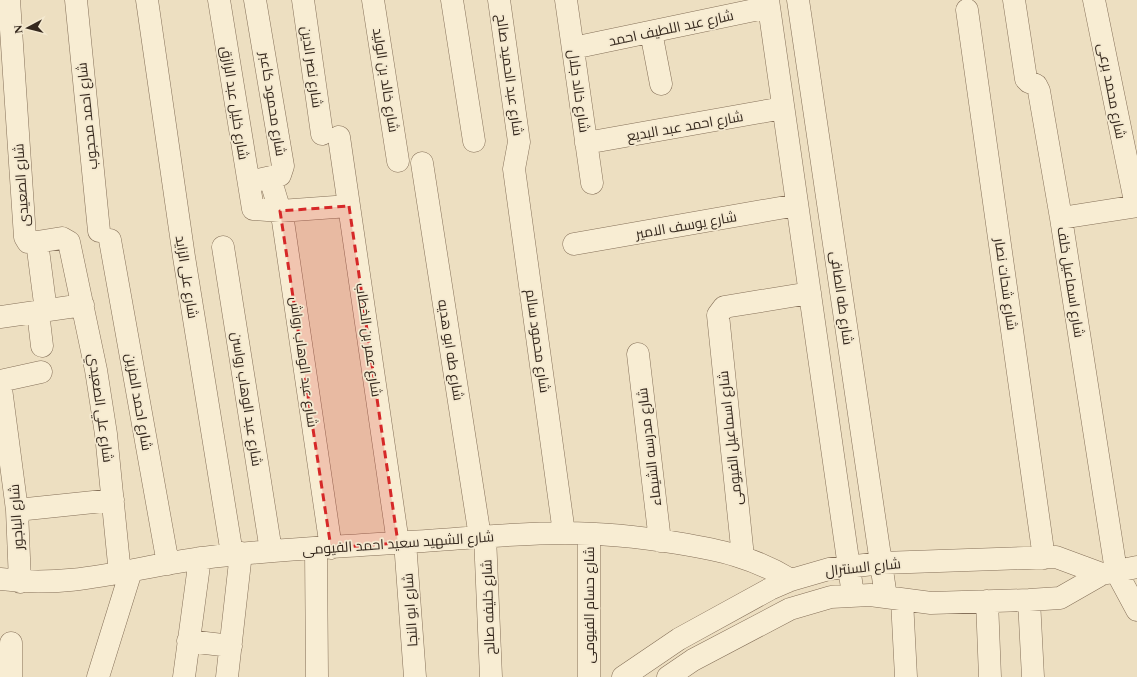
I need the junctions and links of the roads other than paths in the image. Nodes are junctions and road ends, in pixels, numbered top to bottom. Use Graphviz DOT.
graph roads {
  1 [pos="9,0"];
  2 [pos="76,0"];
  3 [pos="147,0"];
  4 [pos="220,0"];
  5 [pos="255,0"];
  6 [pos="302,0"];
  7 [pos="373,0"];
  8 [pos="452,0"];
  9 [pos="499,0"];
  10 [pos="566,0"];
  11 [pos="798,0"];
  12 [pos="1014,0"];
  13 [pos="1094,0"];
  14 [pos="768,4"];
  15 [pos="967,10"];
  16 [pos="650,32"];
  17 [pos="6,48"];
  18 [pos="573,48"];
  19 [pos="661,84"];
  20 [pos="784,108"];
  21 [pos="331,136"];
  22 [pos="474,141"];
  23 [pos="586,143"];
  24 [pos="518,150"];
  25 [pos="398,161"];
  26 [pos="422,163"];
  27 [pos="270,178"];
  28 [pos="247,182"];
  29 [pos="592,183"];
  30 [pos="797,205"];
  31 [pos="349,206"];
  32 [pos="1136,206"];
  33 [pos="280,211"];
  34 [pos="1062,218"];
  35 [pos="104,235"];
  36 [pos="37,242"];
  37 [pos="574,244"];
  38 [pos="223,247"];
  39 [pos="810,293"];
  40 [pos="83,305"];
  41 [pos="42,311"];
  42 [pos="0,317"];
  43 [pos="42,346"];
  44 [pos="638,354"];
  45 [pos="41,372"];
  46 [pos="0,381"];
  47 [pos="113,500"];
  48 [pos="17,510"];
  49 [pos="564,533"];
  50 [pos="589,534"];
  51 [pos="483,537"];
  52 [pos="660,540"];
  53 [pos="402,542"];
  54 [pos="324,548"];
  55 [pos="271,551"];
  56 [pos="236,554"];
  57 [pos="743,557"];
  58 [pos="200,558"];
  59 [pos="1044,558"];
  60 [pos="882,563"];
  61 [pos="168,564"];
  62 [pos="849,566"];
  63 [pos="1119,571"];
  64 [pos="126,572"];
  65 [pos="10,580"];
  66 [pos="791,580"];
  67 [pos="853,595"];
  68 [pos="894,598"];
  69 [pos="1029,600"];
  70 [pos="987,601"];
  71 [pos="1137,610"];
  72 [pos="188,641"];
  73 [pos="11,643"];
  74 [pos="231,646"];
  75 [pos="11,677"];
  76 [pos="98,677"];
  77 [pos="184,677"];
  78 [pos="227,677"];
  79 [pos="317,677"];
  80 [pos="415,677"];
  81 [pos="491,677"];
  82 [pos="588,677"];
  83 [pos="623,677"];
  84 [pos="668,677"];
  85 [pos="906,677"];
  86 [pos="990,677"];
  87 [pos="1033,677"];
  1 -- 17 [label="street"];
  2 -- 35 [label="street, شارع احمد محجوب"];
  3 -- 56 [label="street, شارع على الزايد"];
  4 -- 28 [label="street, شارع خليل عبد الرازق"];
  5 -- 27 [label="street, شارع محمود كاعبر"];
  6 -- 21 [label="street, شارع نصر الدين"];
  7 -- 25 [label="street, شارع خالد بن الوليد"];
  8 -- 22 [label="street"];
  9 -- 24 [label="street, شارع عبد الحميد صالح"];
  10 -- 18 [label="street, شارع خالد جلال"];
  11 -- 60 [label="street, شارع طه الصافى"];
  12 -- 34 [label="street, شارع اسماعيل خلف"];
  13 -- 32 [label="street, شارع محمد برعى"];
  14 -- 16 [label="street, شارع عبد اللطيف احمد"];
  14 -- 20 [label="street"];
  15 -- 59 [label="street, شارع شحات نصار"];
  16 -- 18 [label="street, شارع عبد اللطيف احمد"];
  16 -- 19 [label="street"];
  17 -- 36 [label="street, شارع الصعيدى"];
  18 -- 23 [label="street, شارع خالد جلال"];
  20 -- 23 [label="street, شارع احمد عبد البديع"];
  20 -- 30 [label="street"];
  21 -- 31 [label="street, شارع عمر بن الخطاب"];
  23 -- 29 [label="street, شارع خالد جلال"];
  24 -- 49 [label="street, شارع محمود سالم"];
  26 -- 51 [label="street, شارع طه ابو هديه"];
  27 -- 28 [label="street"];
  27 -- 33 [label="street, شارع عبد الوهاب رواش"];
  28 -- 33 [label="street, شارع خليل عبد الرازق"];
  30 -- 37 [label="street, شارع يوسف الامير"];
  30 -- 39 [label="street"];
  31 -- 33 [label="street"];
  31 -- 53 [label="street, شارع عمر بن الخطاب"];
  32 -- 34 [label="street"];
  33 -- 54 [label="street, شارع عبد الوهاب رواش"];
  34 -- 63 [label="street, شارع اسماعيل خلف"];
  35 -- 61 [label="street, شارع احمد المزين"];
  36 -- 40 [label="street, شارع علي الصعيدي"];
  36 -- 41 [label="street, شارع الصعيدى"];
  38 -- 55 [label="street, شارع عبد الوهاب رواسن"];
  39 -- 57 [label="street, شارع اسماعيل الفيومى"];
  39 -- 62 [label="street"];
  40 -- 41 [label="street"];
  40 -- 47 [label="street, شارع علي الصعيدي"];
  41 -- 42 [label="street"];
  41 -- 43 [label="street, شارع الصعيدى"];
  44 -- 52 [label="street, شارع مدرسه الشيماء"];
  45 -- 46 [label="street"];
  46 -- 48 [label="street, شارع الباجور"];
  47 -- 48 [label="street"];
  47 -- 64 [label="street, شارع علي الصعيدي"];
  48 -- 65 [label="street, شارع الباجور"];
  49 -- 50 [label="street, شارع الشهيد سعيد احمد الفيومى"];
  49 -- 51 [label="street, شارع الشهيد سعيد احمد الفيومى"];
  50 -- 52 [label="street, شارع الشهيد سعيد احمد الفيومى"];
  50 -- 82 [label="street, شارع حسام الفيومى"];
  51 -- 53 [label="street, شارع الشهيد سعيد احمد الفيومى"];
  51 -- 81 [label="street, شارع خليفه صالح"];
  52 -- 57 [label="street, شارع الشهيد سعيد احمد الفيومى"];
  53 -- 54 [label="street, شارع الشهيد سعيد احمد الفيومى"];
  53 -- 80 [label="street, شارع ابو النجا"];
  54 -- 55 [label="street, شارع الشهيد سعيد احمد الفيومى"];
  54 -- 79 [label="street, شارع عبد الوهاب رواش"];
  55 -- 56 [label="street, شارع الشهيد سعيد احمد الفيومى"];
  56 -- 58 [label="street, شارع الشهيد سعيد احمد الفيومى"];
  56 -- 74 [label="street, شارع على الزايد"];
  57 -- 66 [label="street, شارع الشهيد سعيد احمد الفيومى"];
  58 -- 61 [label="street, شارع الشهيد سعيد احمد الفيومى"];
  58 -- 72 [label="street"];
  59 -- 60 [label="street, شارع السنترال"];
  59 -- 63 [label="street, شارع السنترال"];
  60 -- 62 [label="street, شارع السنترال"];
  60 -- 68 [label="street, شارع طه الصافى"];
  61 -- 64 [label="street, شارع الشهيد سعيد احمد الفيومى"];
  62 -- 66 [label="street, شارع السنترال"];
  62 -- 67 [label="street"];
  63 -- 69 [label="street, شارع السنترال"];
  63 -- 71 [label="street, شارع اسماعيل خلف"];
  64 -- 65 [label="street, شارع الشهيد سعيد احمد الفيومى"];
  64 -- 76 [label="street"];
  66 -- 83 [label="street, شارع السنترال"];
  67 -- 68 [label="street, شارع السنترال"];
  67 -- 84 [label="street, شارع السنترال"];
  68 -- 70 [label="street, شارع السنترال"];
  68 -- 85 [label="street, شارع طه الصافى"];
  69 -- 70 [label="street, شارع السنترال"];
  69 -- 87 [label="street"];
  70 -- 86 [label="street"];
  72 -- 74 [label="street"];
  72 -- 77 [label="street"];
  73 -- 75 [label="street"];
  74 -- 78 [label="street, شارع على الزايد"];
}
